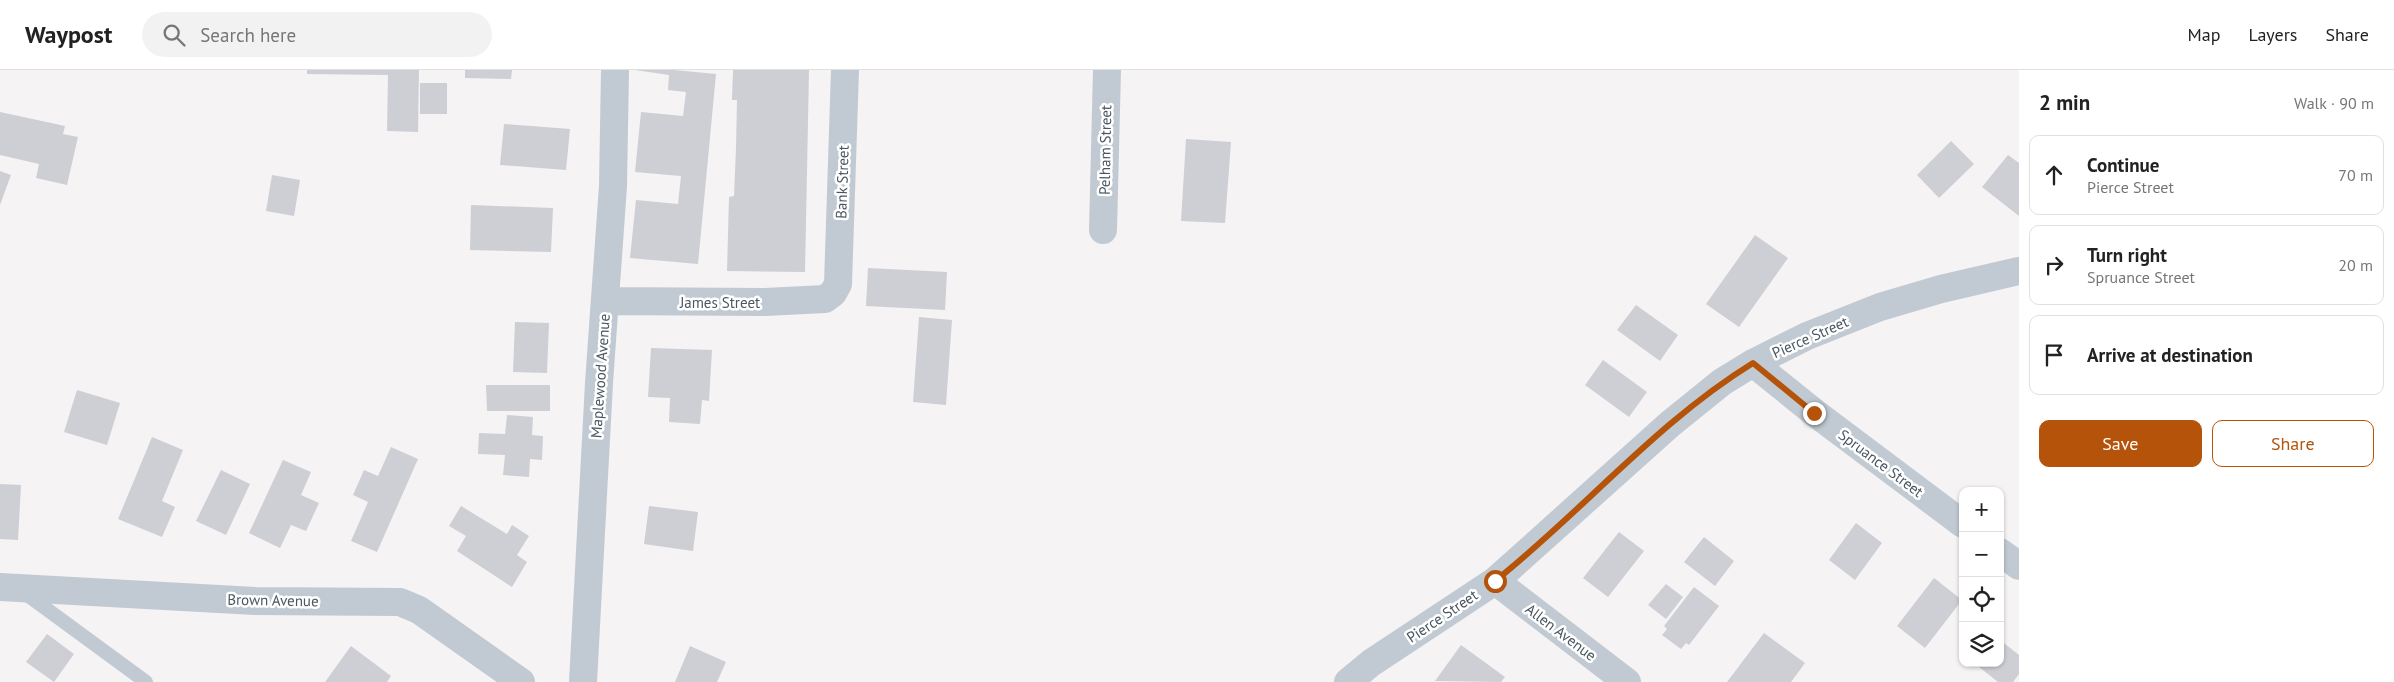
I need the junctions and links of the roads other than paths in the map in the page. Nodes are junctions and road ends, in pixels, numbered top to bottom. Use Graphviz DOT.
graph roads {
  1 [pos="615,70"];
  2 [pos="845,70"];
  3 [pos="1107,70"];
  4 [pos="1103,230"];
  5 [pos="2019,271"];
  6 [pos="833,293"];
  7 [pos="604,301"];
  8 [pos="1753,363"];
  9 [pos="1959,521"];
  10 [pos="2004,555"];
  11 [pos="2019,566"];
  12 [pos="1495,581"];
  13 [pos="9,588"];
  14 [pos="146,682"];
  15 [pos="522,682"];
  16 [pos="583,682"];
  17 [pos="1348,682"];
  18 [pos="1627,682"];
  1 -- 7 [label="street, Maplewood Avenue"];
  2 -- 6 [label="street, Bank Street"];
  3 -- 4 [label="street, Pelham Street"];
  5 -- 8 [label="street, Pierce Street"];
  6 -- 7 [label="street, James Street"];
  7 -- 16 [label="street, Maplewood Avenue"];
  8 -- 9 [label="street, Spruance Street"];
  8 -- 12 [label="street, Pierce Street"];
  10 -- 11 [label="street"];
  12 -- 17 [label="street, Pierce Street"];
  12 -- 18 [label="street, Allen Avenue"];
  13 -- 14 [label="lane"];
  13 -- 15 [label="street, Brown Avenue"];
}
